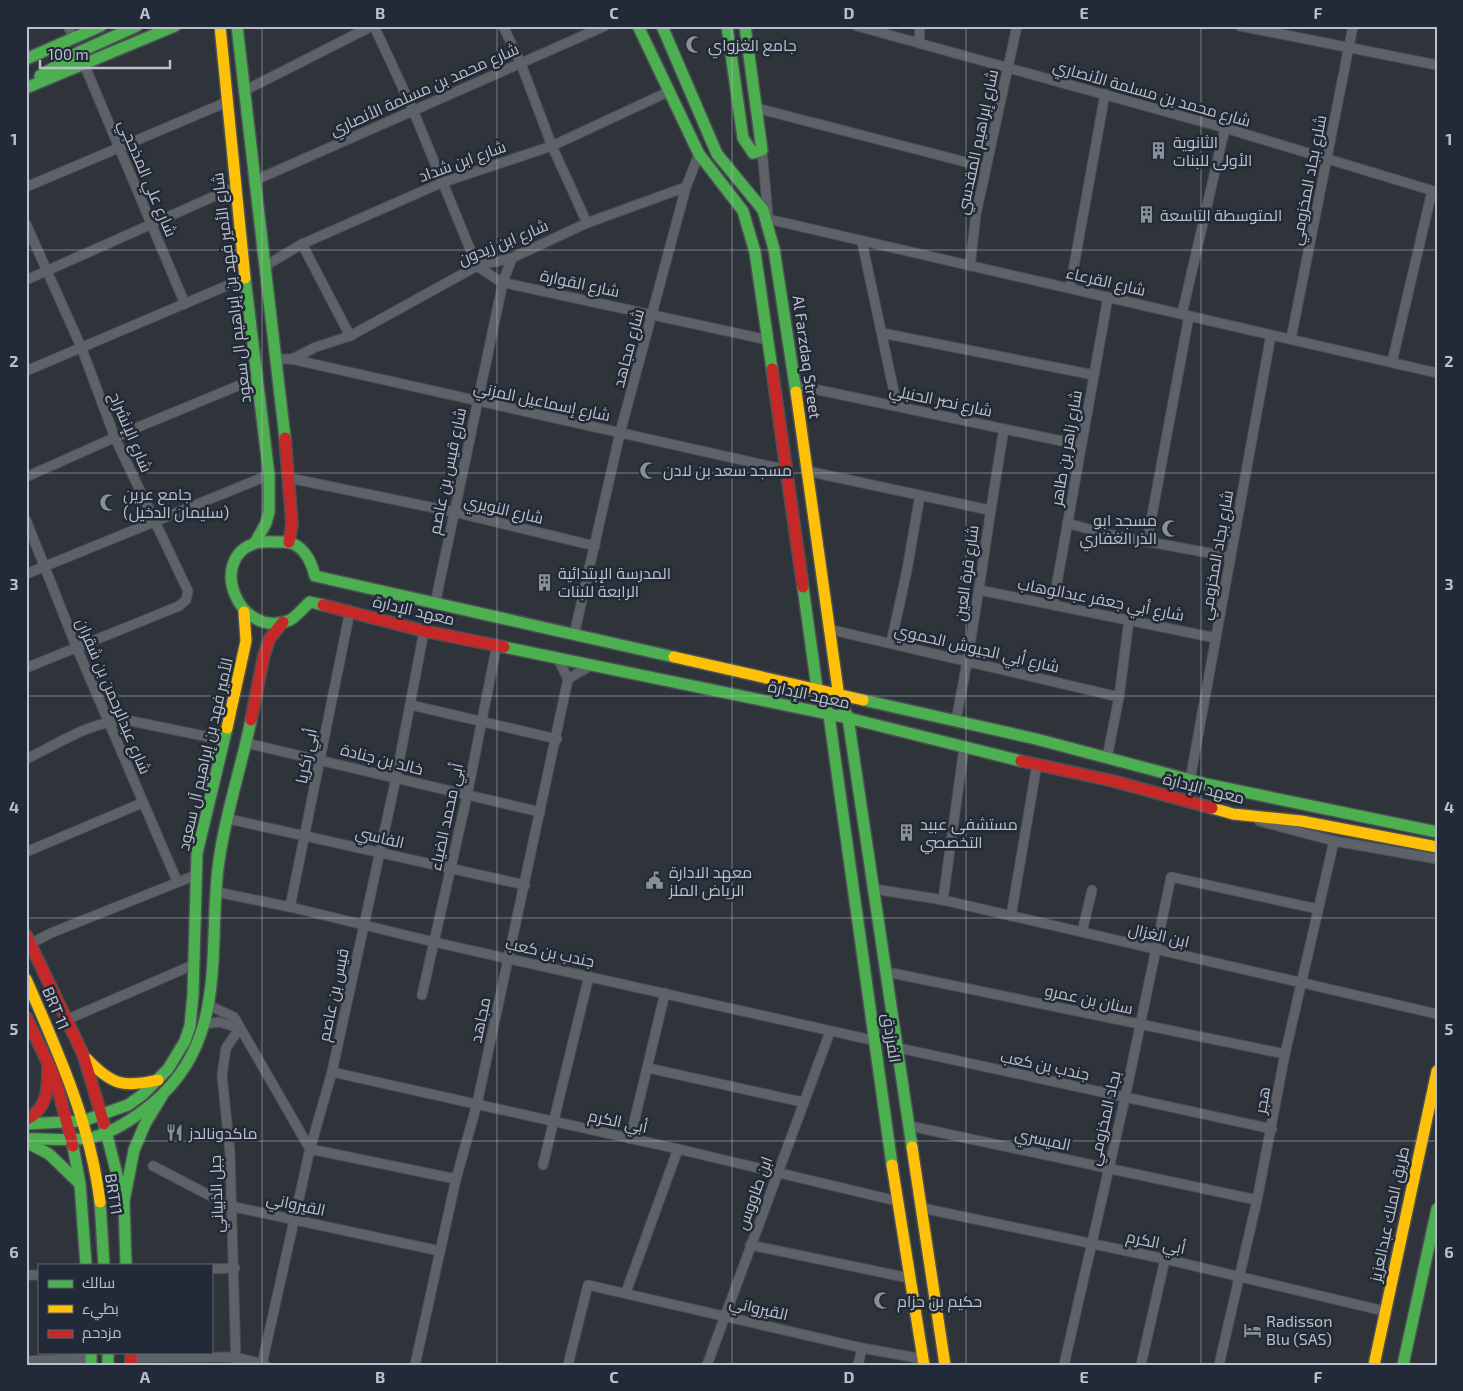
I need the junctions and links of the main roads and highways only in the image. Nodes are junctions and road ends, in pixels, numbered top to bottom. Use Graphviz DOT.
graph roads {
  1 [pos="101,26"];
  2 [pos="137,26"];
  3 [pos="176,26"];
  4 [pos="220,26"];
  5 [pos="237,26"];
  6 [pos="638,26"];
  7 [pos="662,26"];
  8 [pos="727,26"];
  9 [pos="745,26"];
  10 [pos="26,59"];
  11 [pos="750,62"];
  12 [pos="733,66"];
  13 [pos="26,87"];
  14 [pos="289,542"];
  15 [pos="255,543"];
  16 [pos="244,612"];
  17 [pos="283,622"];
  18 [pos="817,688"];
  19 [pos="837,693"];
  20 [pos="829,715"];
  21 [pos="848,718"];
  22 [pos="1191,780"];
  23 [pos="1232,814"];
  24 [pos="1437,831"];
  25 [pos="1437,847"];
  26 [pos="1437,854"];
  27 [pos="28,940"];
  28 [pos="26,980"];
  29 [pos="26,1017"];
  30 [pos="31,1040"];
  31 [pos="56,1049"];
  32 [pos="83,1054"];
  33 [pos="48,1064"];
  34 [pos="1437,1071"];
  35 [pos="158,1080"];
  36 [pos="162,1096"];
  37 [pos="102,1116"];
  38 [pos="26,1120"];
  39 [pos="68,1122"];
  40 [pos="26,1124"];
  41 [pos="86,1129"];
  42 [pos="104,1131"];
  43 [pos="72,1138"];
  44 [pos="26,1141"];
  45 [pos="80,1184"];
  46 [pos="124,1202"];
  47 [pos="1437,1209"];
  48 [pos="86,1264"];
  49 [pos="104,1264"];
  50 [pos="126,1264"];
  51 [pos="923,1362"];
  52 [pos="948,1364"];
  53 [pos="1374,1365"];
  54 [pos="1403,1365"];
  1 -- 10 [label="main road"];
  2 -- 13 [label="main road"];
  3 -- 13 [label="main road"];
  4 -- 15 [label="main road, شارع الأمير فهد بن إبراهيم ال سعود"];
  5 -- 14 [label="main road"];
  6 -- 18 [label="main road"];
  7 -- 19 [label="main road, Al Farzdaq Street"];
  8 -- 12 [label="main road"];
  9 -- 11 [label="main road"];
  11 -- 12 [label="main road"];
  11 -- 12 [label="main road"];
  14 -- 15 [label="main road"];
  14 -- 18 [label="main road, معهد الإدارة"];
  15 -- 16 [label="main road, شارع الأمير فهد بن إبراهيم ال سعود"];
  16 -- 17 [label="main road"];
  16 -- 35 [label="main road, الأمير فهد بن إبراهيم آل سعود"];
  17 -- 20 [label="main road, معهد الإدارة"];
  17 -- 36 [label="main road"];
  18 -- 19 [label="main road, معهد الإدارة"];
  18 -- 20 [label="main road"];
  19 -- 21 [label="main road, Al Farzdaq Street"];
  19 -- 22 [label="main road, معهد الإدارة"];
  20 -- 21 [label="main road, معهد الإدارة"];
  20 -- 51 [label="main road, الفرزدق"];
  21 -- 23 [label="main road, معهد الإدارة"];
  21 -- 52 [label="main road, الفرزدق"];
  22 -- 24 [label="main road, معهد الإدارة"];
  22 -- 24 [label="main road"];
  23 -- 25 [label="main road, معهد الإدارة"];
  23 -- 26 [label="main road"];
  27 -- 32 [label="main road"];
  28 -- 31 [label="main road, BRT 11"];
  29 -- 30 [label="main road"];
  30 -- 33 [label="main road"];
  31 -- 41 [label="main road, BRT11"];
  32 -- 35 [label="main road"];
  32 -- 37 [label="main road"];
  33 -- 38 [label="main road"];
  33 -- 39 [label="main road"];
  34 -- 53 [label="main road, طريق الملك عبدالعزيز"];
  35 -- 37 [label="main road, الأمير فهد بن إبراهيم آل سعود"];
  36 -- 42 [label="main road"];
  36 -- 46 [label="main road"];
  37 -- 41 [label="main road, الأمير فهد بن إبراهيم آل سعود"];
  37 -- 42 [label="main road"];
  39 -- 40 [label="main road, الأمير فهد بن إبراهيم آل سعود"];
  39 -- 41 [label="main road, الأمير فهد بن إبراهيم آل سعود"];
  39 -- 43 [label="main road"];
  41 -- 42 [label="main road"];
  41 -- 43 [label="main road"];
  41 -- 49 [label="main road, BRT11"];
  42 -- 46 [label="main road"];
  43 -- 44 [label="main road"];
  43 -- 45 [label="main road"];
  44 -- 45 [label="main road"];
  45 -- 48 [label="main road"];
  46 -- 50 [label="main road"];
  47 -- 54 [label="main road"];
}
